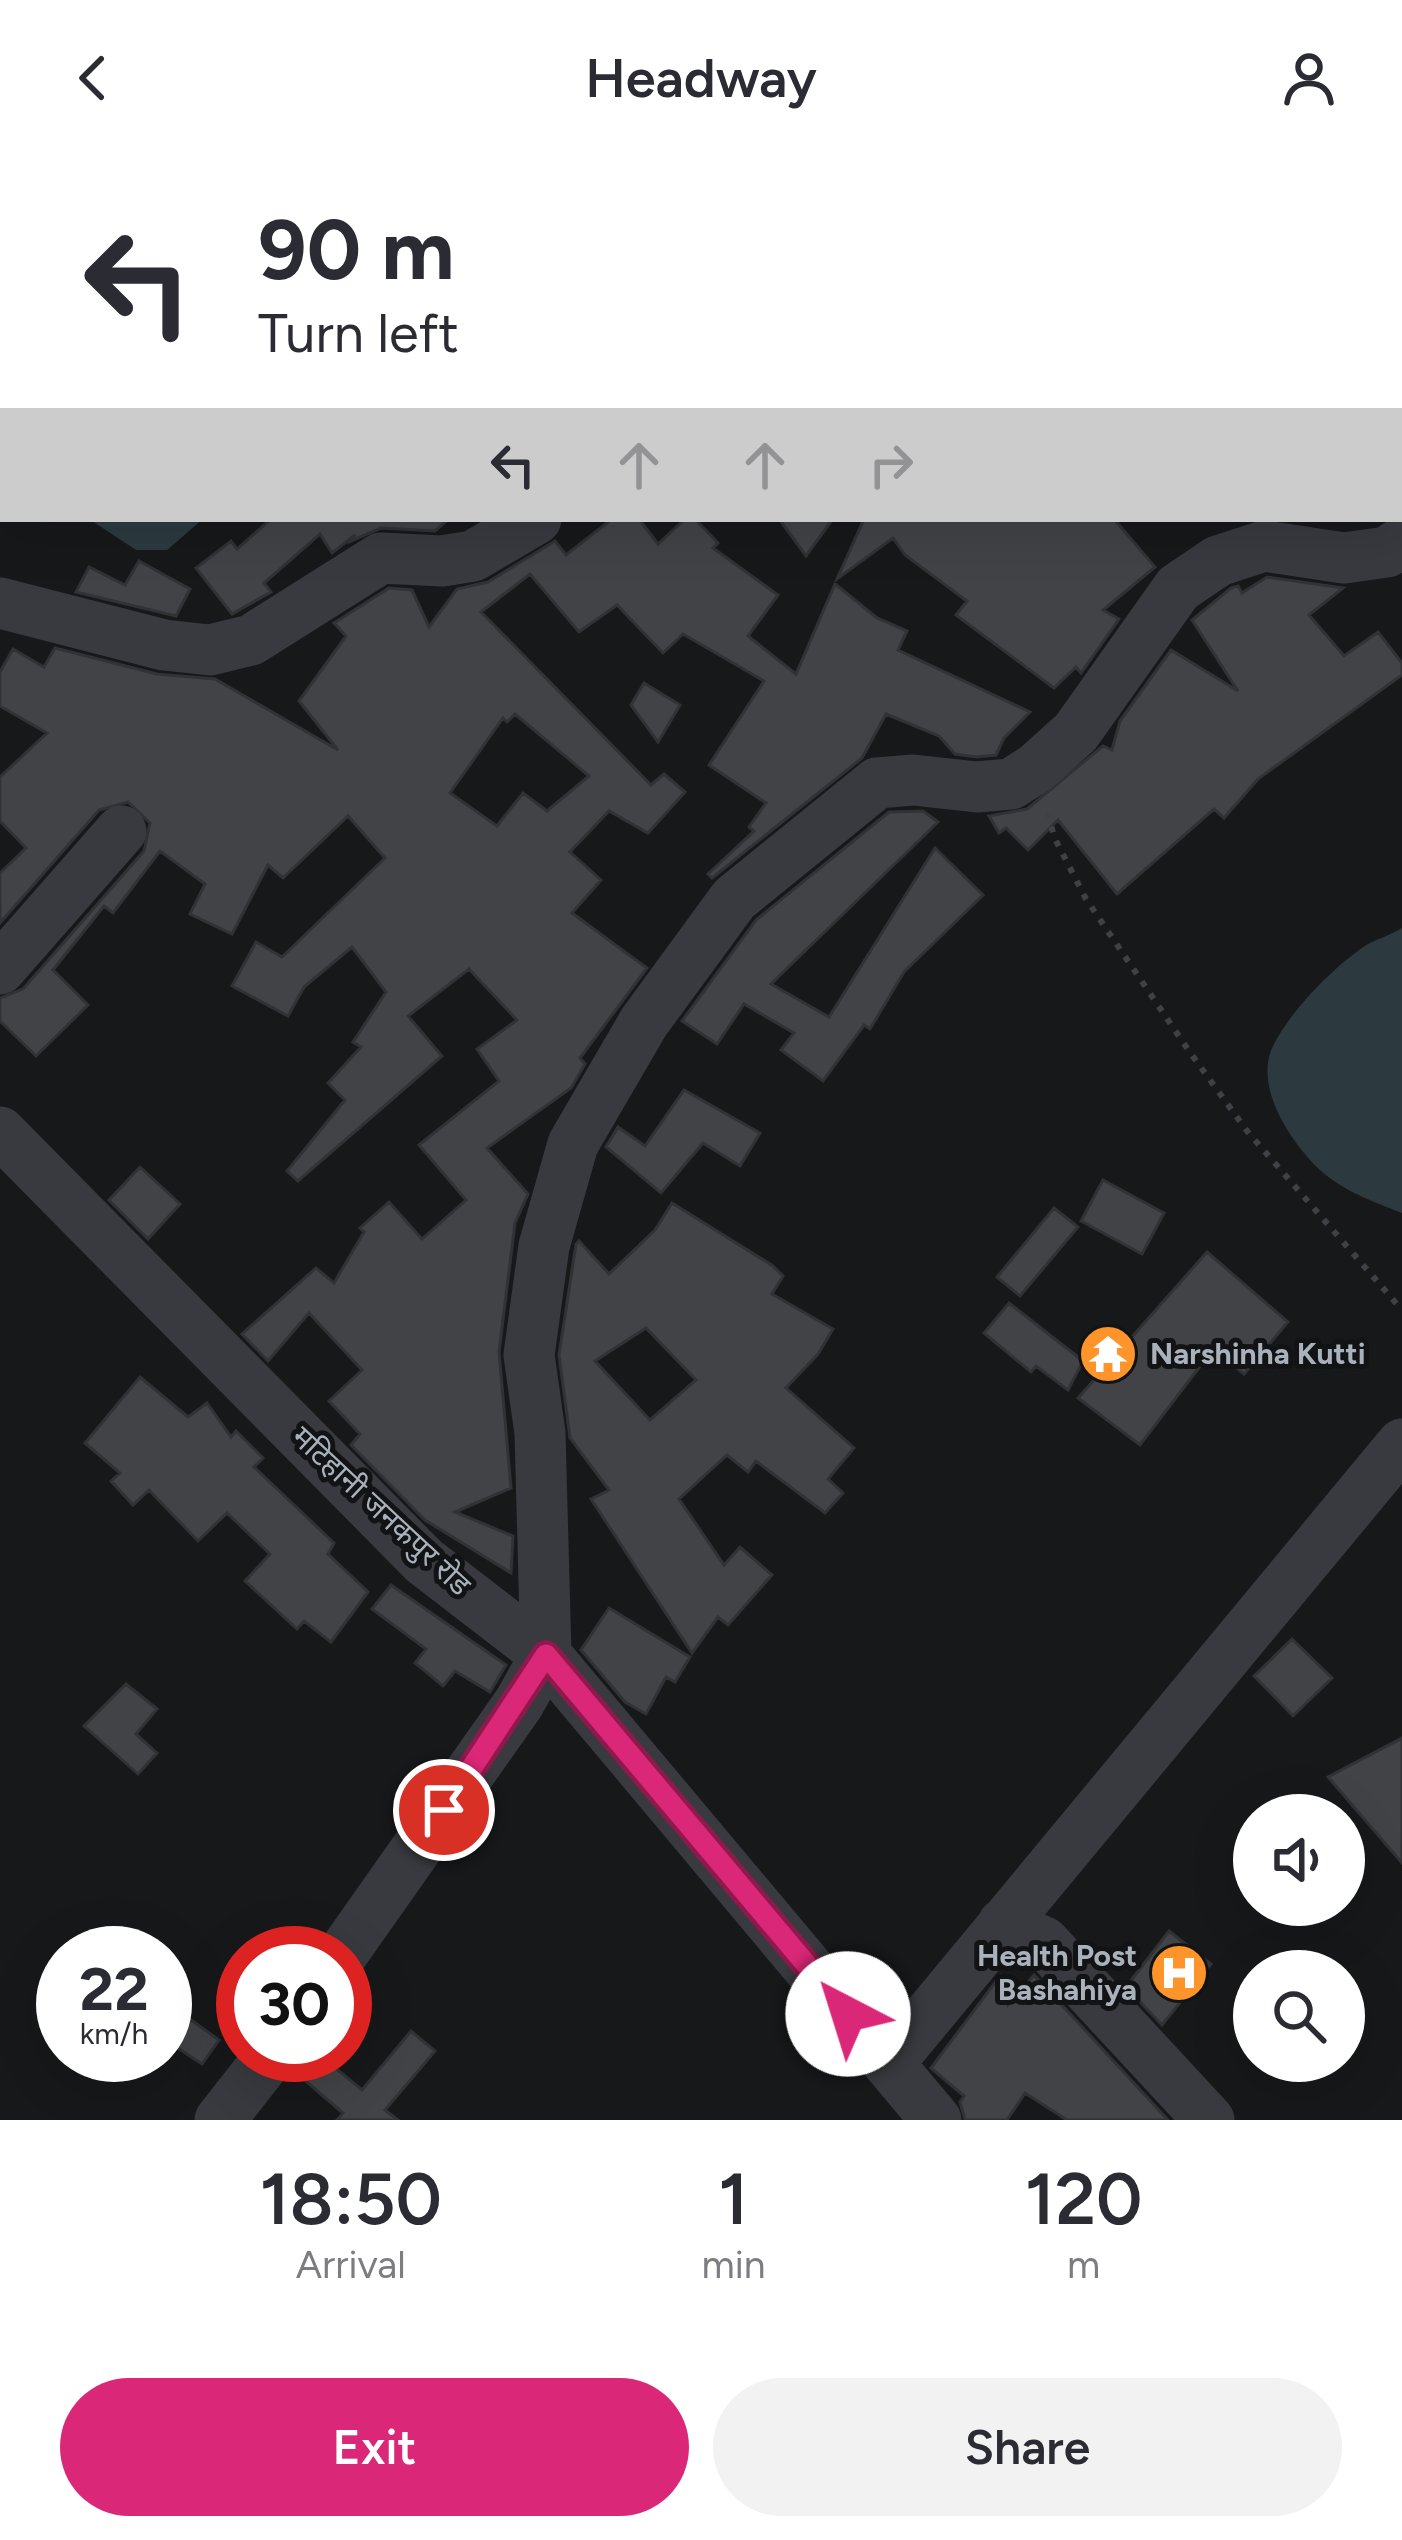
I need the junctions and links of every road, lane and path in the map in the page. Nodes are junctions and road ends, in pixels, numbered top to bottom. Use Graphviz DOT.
graph roads {
  1 [pos="531,522"];
  2 [pos="1402,542"];
  3 [pos="0,603"];
  4 [pos="1036,768"];
  5 [pos="121,832"];
  6 [pos="0,969"];
  7 [pos="0,1132"];
  8 [pos="1402,1310"];
  9 [pos="1402,1444"];
  10 [pos="546,1655"];
  11 [pos="1003,1924"];
  12 [pos="362,1926"];
  13 [pos="890,2063"];
  14 [pos="250,2082"];
  15 [pos="220,2120"];
  16 [pos="936,2120"];
  17 [pos="1209,2120"];
  1 -- 3 [label="street"];
  2 -- 4 [label="street"];
  4 -- 8 [label="path"];
  4 -- 10 [label="street"];
  5 -- 6 [label="street"];
  7 -- 10 [label="street, मटिहानी जनकपुर रोड"];
  9 -- 11 [label="street"];
  10 -- 12 [label="street"];
  10 -- 13 [label="street, मटिहानी जनकपुर रोड"];
  11 -- 13 [label="street"];
  11 -- 17 [label="street"];
  13 -- 16 [label="street, मटिहानी जनकपुर रोड"];
  14 -- 15 [label="street"];
}
